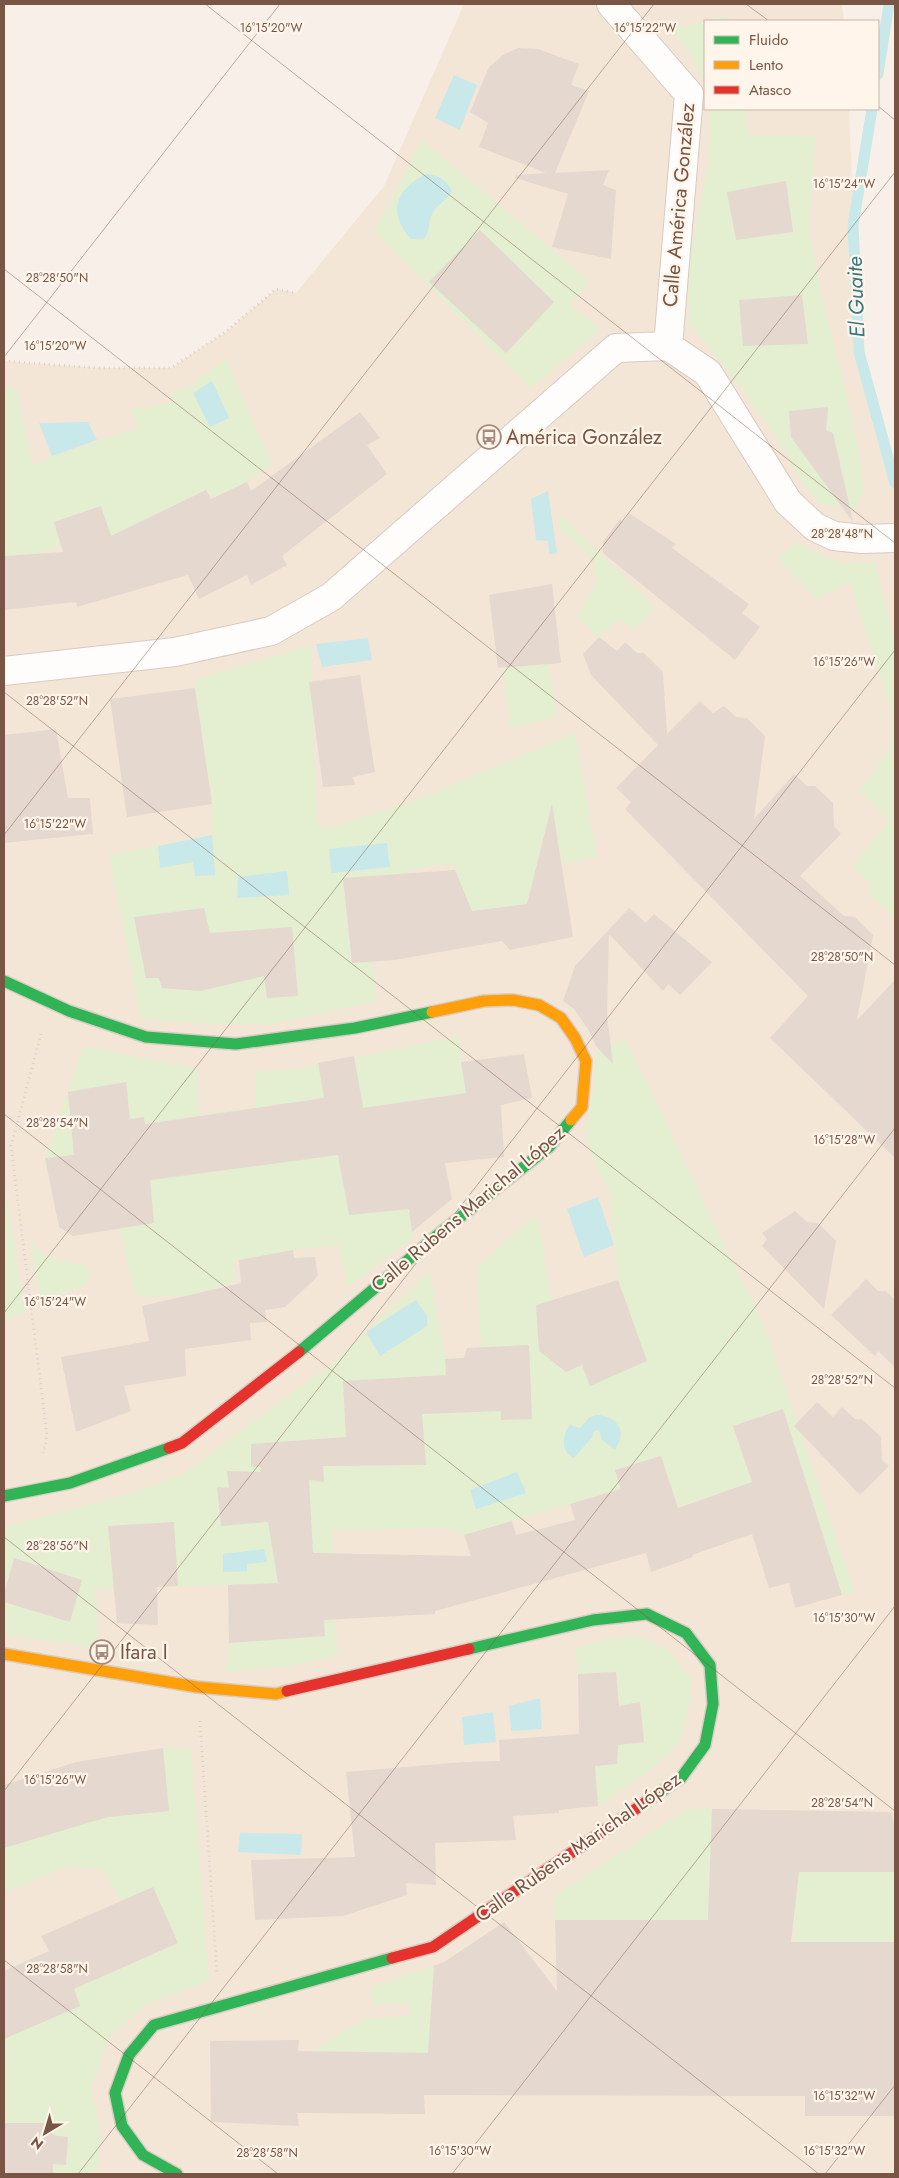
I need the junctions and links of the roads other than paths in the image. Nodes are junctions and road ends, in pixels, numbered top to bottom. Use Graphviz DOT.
graph roads {
  1 [pos="611,4"];
  2 [pos="668,346"];
  3 [pos="895,538"];
  4 [pos="4,671"];
  5 [pos="4,981"];
  6 [pos="4,1496"];
  7 [pos="4,1654"];
  8 [pos="177,2174"];
  1 -- 2 [label="street, Calle América González"];
  2 -- 3 [label="street"];
  2 -- 4 [label="street"];
  5 -- 6 [label="street, Calle Rubens Marichal López"];
  7 -- 8 [label="street, Calle Rubens Marichal López"];
}
